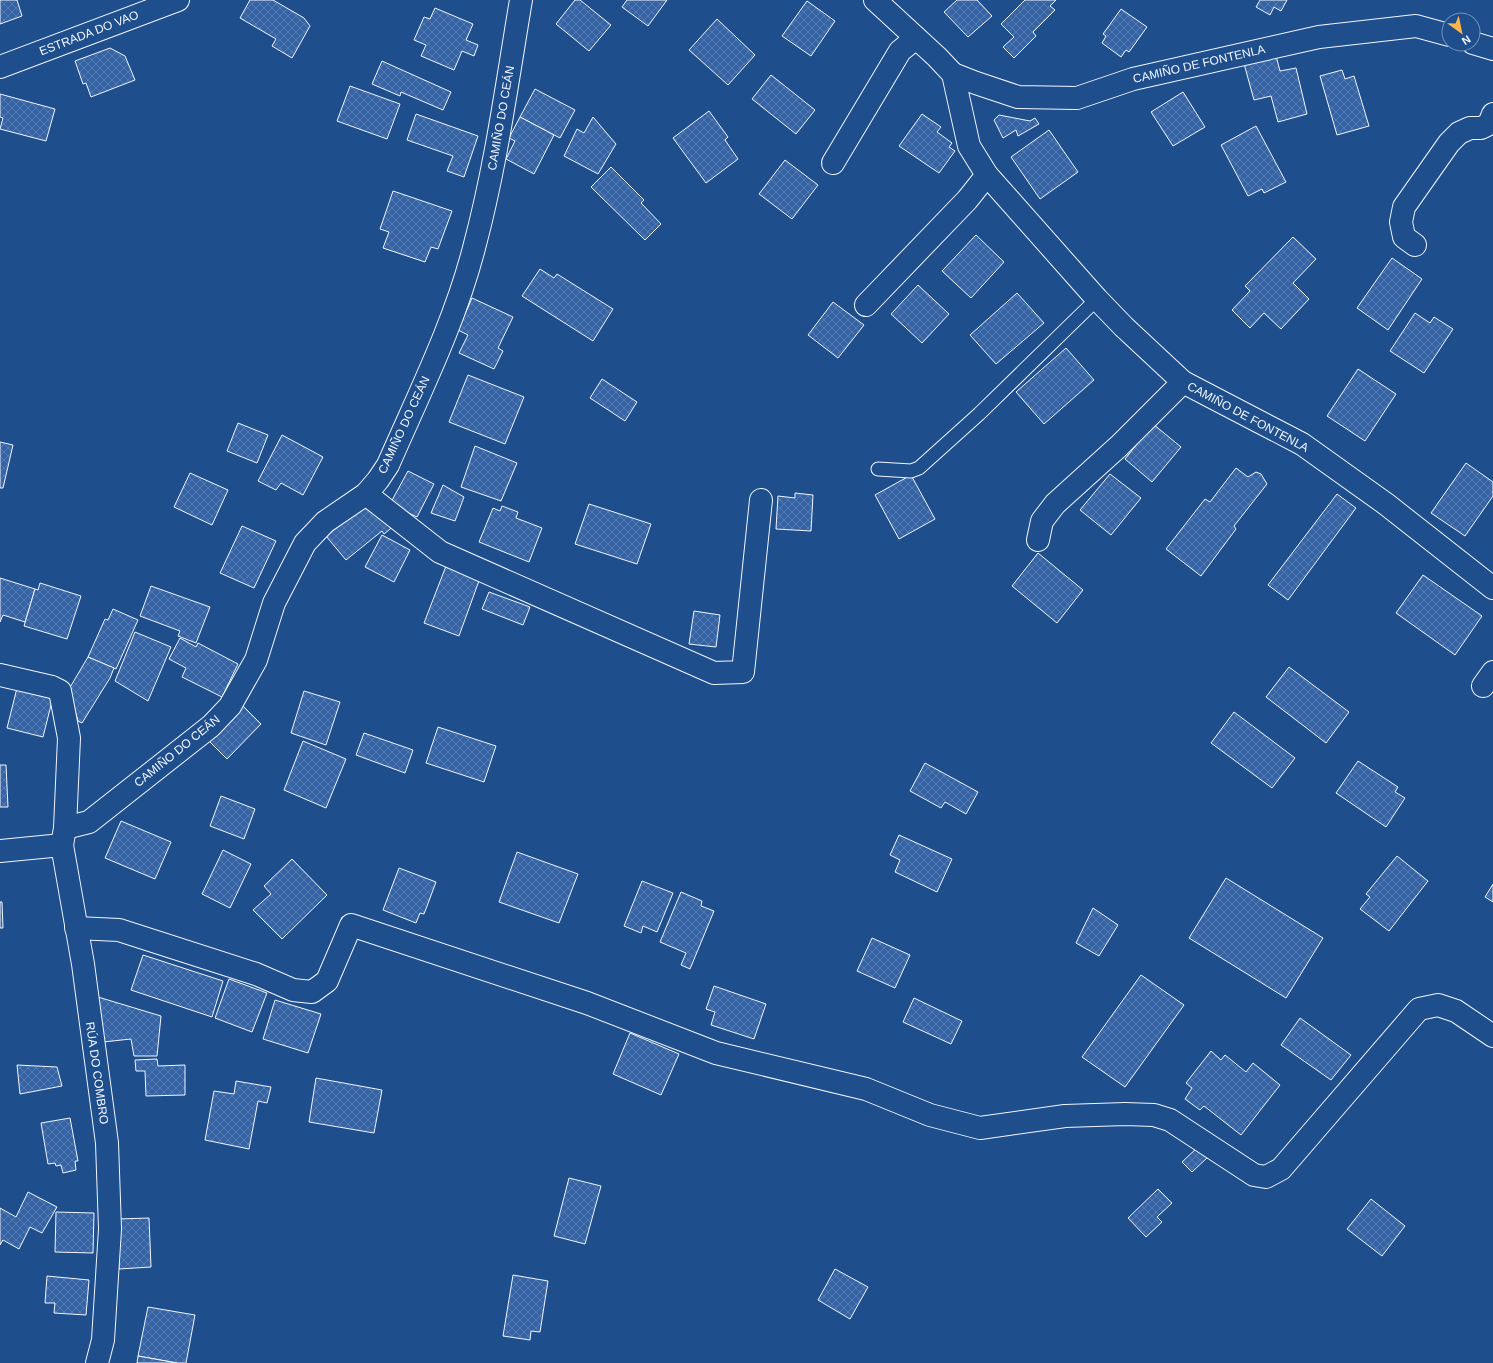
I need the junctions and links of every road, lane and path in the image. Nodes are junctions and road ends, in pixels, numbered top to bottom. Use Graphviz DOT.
graph roads {
  1 [pos="178,0"];
  2 [pos="521,0"];
  3 [pos="875,0"];
  4 [pos="1441,33"];
  5 [pos="916,38"];
  6 [pos="1481,45"];
  7 [pos="1493,49"];
  8 [pos="0,67"];
  9 [pos="953,74"];
  10 [pos="1493,114"];
  11 [pos="833,164"];
  12 [pos="987,175"];
  13 [pos="1415,245"];
  14 [pos="1097,299"];
  15 [pos="866,305"];
  16 [pos="1183,382"];
  17 [pos="878,469"];
  18 [pos="366,494"];
  19 [pos="761,500"];
  20 [pos="1038,540"];
  21 [pos="1493,588"];
  22 [pos="0,675"];
  23 [pos="63,836"];
  24 [pos="0,852"];
  25 [pos="76,928"];
  26 [pos="1493,1036"];
  27 [pos="97,1363"];
  1 -- 8 [label="street, ESTRADA DO VAO"];
  2 -- 18 [label="street, CAMIÑO DO CEÁN"];
  3 -- 5 [label="street, CAMIÑO DE FONTENLA"];
  4 -- 9 [label="street, CAMIÑO DE FONTENLA"];
  5 -- 9 [label="street, CAMIÑO DE FONTENLA"];
  5 -- 11 [label="street"];
  6 -- 7 [label="street"];
  9 -- 12 [label="street, CAMIÑO DE FONTENLA"];
  10 -- 13 [label="street"];
  12 -- 14 [label="street, CAMIÑO DE FONTENLA"];
  12 -- 15 [label="street"];
  14 -- 16 [label="street, CAMIÑO DE FONTENLA"];
  14 -- 17 [label="lane"];
  16 -- 20 [label="street"];
  16 -- 21 [label="street, CAMIÑO DE FONTENLA"];
  18 -- 19 [label="street"];
  18 -- 23 [label="street, CAMIÑO DO CEÁN"];
  22 -- 23 [label="street, RÚA DO COMBRO"];
  23 -- 24 [label="street"];
  23 -- 25 [label="street, RÚA DO COMBRO"];
  25 -- 26 [label="street"];
  25 -- 27 [label="street, RÚA DO COMBRO"];
}
